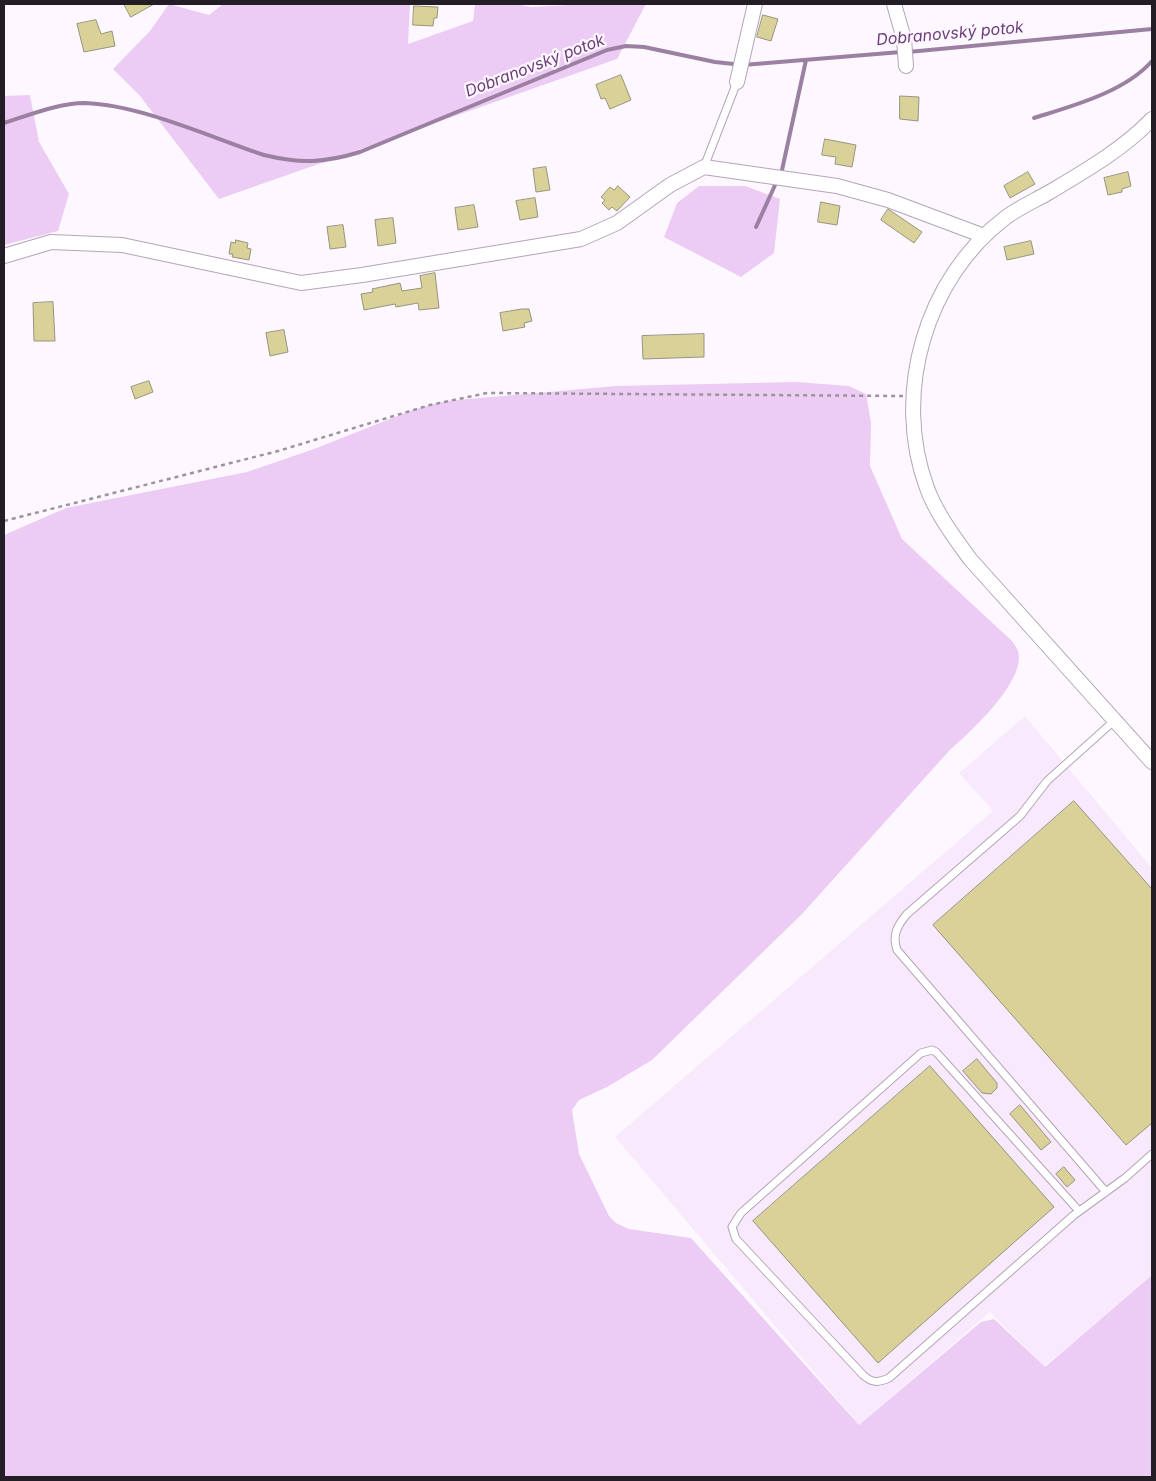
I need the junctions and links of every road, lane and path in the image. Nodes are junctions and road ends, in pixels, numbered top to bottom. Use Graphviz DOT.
graph roads {
  1 [pos="755,4"];
  2 [pos="894,4"];
  3 [pos="906,66"];
  4 [pos="737,82"];
  5 [pos="1152,119"];
  6 [pos="704,168"];
  7 [pos="984,236"];
  8 [pos="4,256"];
  9 [pos="912,396"];
  10 [pos="4,521"];
  11 [pos="1116,720"];
  12 [pos="1152,762"];
  13 [pos="1152,1154"];
  14 [pos="1106,1192"];
  15 [pos="1079,1211"];
  1 -- 4 [label="street"];
  2 -- 3 [label="street"];
  4 -- 6 [label="lane"];
  5 -- 7 [label="street"];
  6 -- 7 [label="street"];
  6 -- 8 [label="street"];
  7 -- 9 [label="street"];
  9 -- 10 [label="path"];
  9 -- 11 [label="street"];
  11 -- 12 [label="street"];
  11 -- 14 [label="lane"];
  13 -- 14 [label="lane"];
  14 -- 15 [label="lane"];
  15 -- 15 [label="lane"];
}
